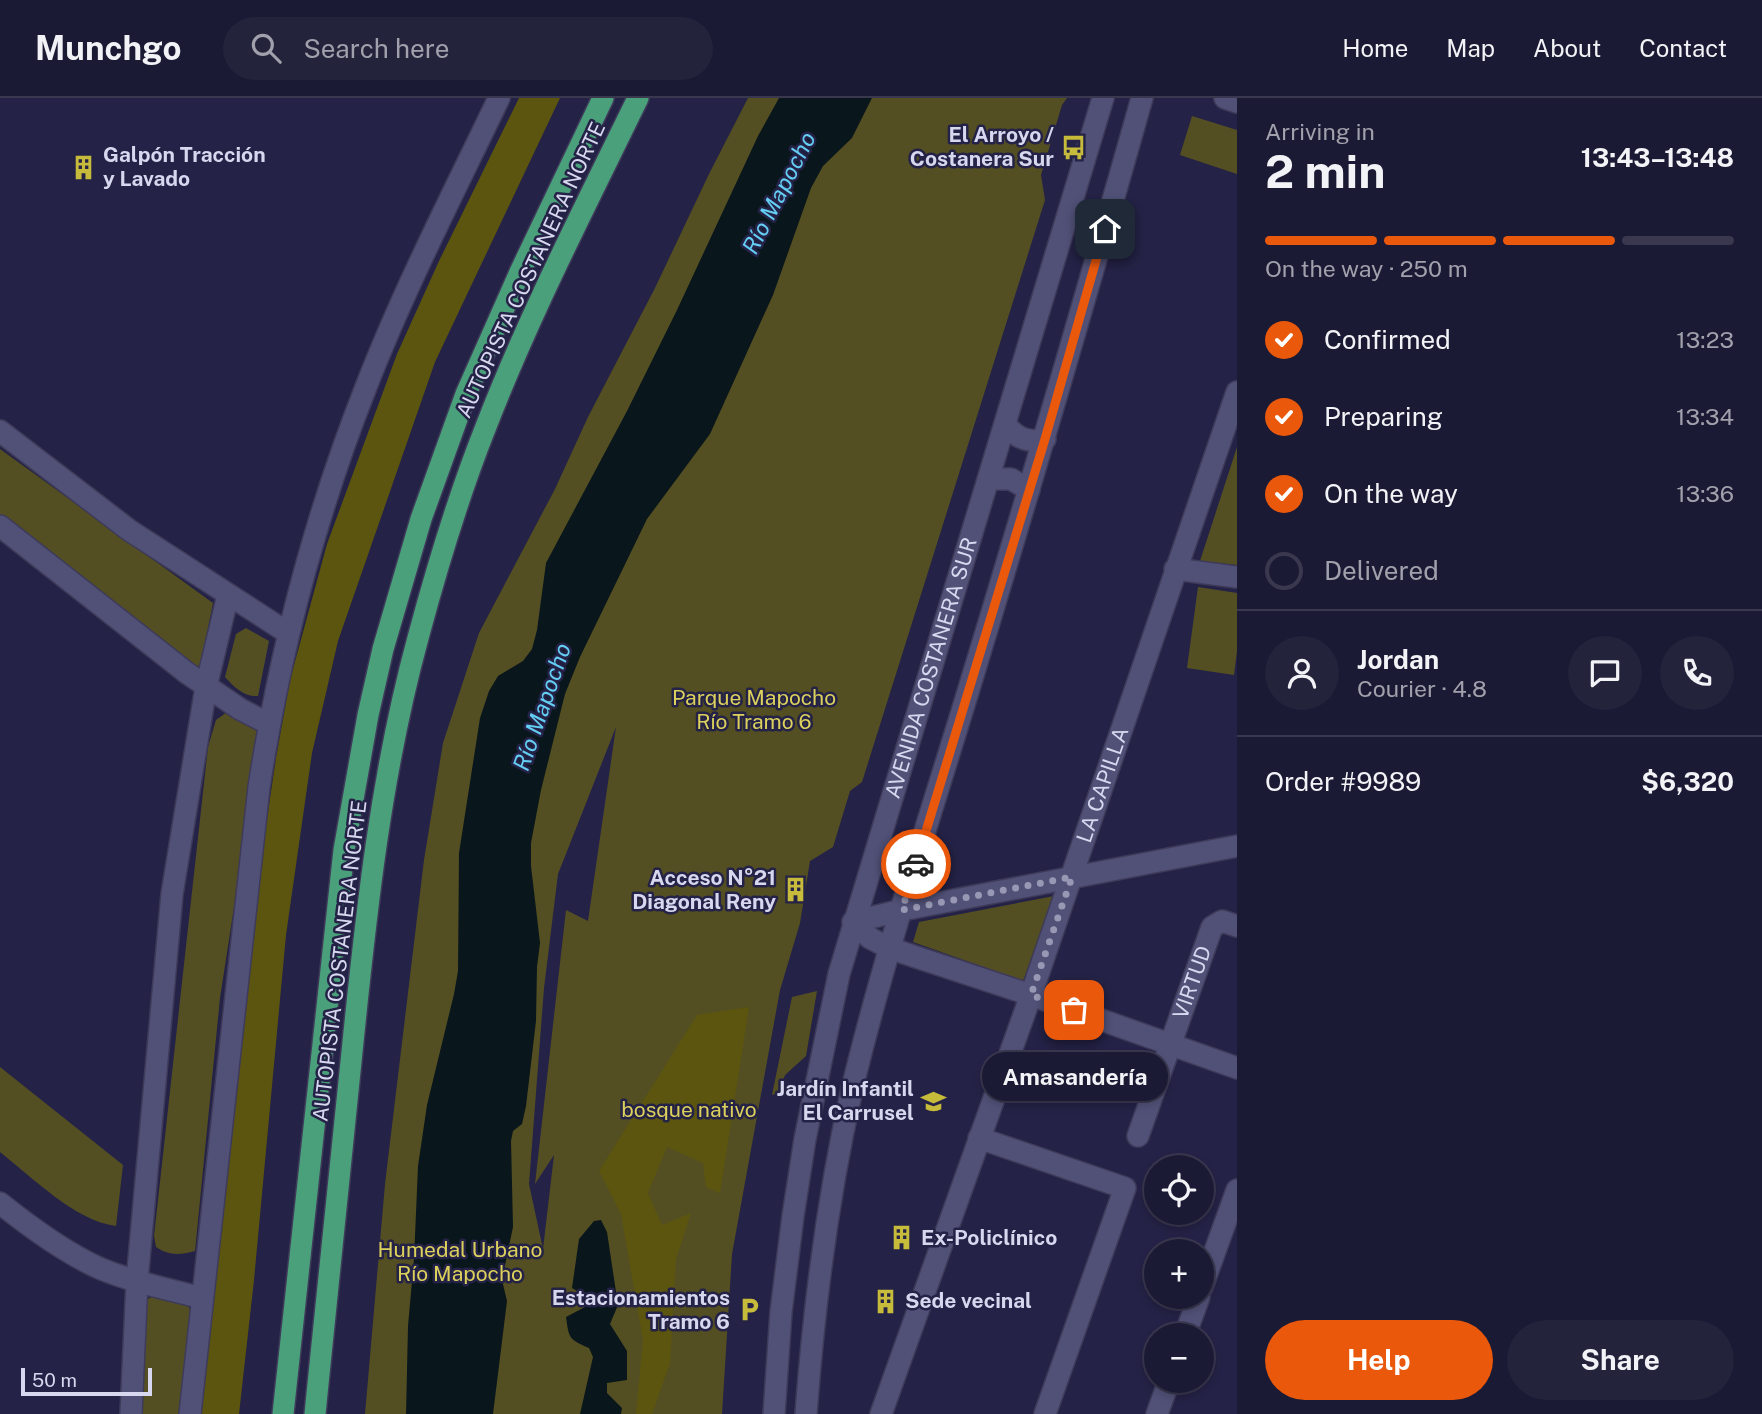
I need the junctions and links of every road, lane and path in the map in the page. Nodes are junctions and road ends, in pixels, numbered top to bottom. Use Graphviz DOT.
graph roads {
  1 [pos="499,98"];
  2 [pos="603,98"];
  3 [pos="638,98"];
  4 [pos="1103,98"];
  5 [pos="1142,98"];
  6 [pos="1226,98"];
  7 [pos="1237,102"];
  8 [pos="1237,392"];
  9 [pos="1006,425"];
  10 [pos="0,431"];
  11 [pos="1045,439"];
  12 [pos="989,478"];
  13 [pos="1029,490"];
  14 [pos="0,526"];
  15 [pos="1175,569"];
  16 [pos="1237,577"];
  17 [pos="228,595"];
  18 [pos="288,633"];
  19 [pos="206,687"];
  20 [pos="269,724"];
  21 [pos="1237,846"];
  22 [pos="1072,877"];
  23 [pos="902,910"];
  24 [pos="853,922"];
  25 [pos="1227,924"];
  26 [pos="889,948"];
  27 [pos="1031,995"];
  28 [pos="1170,1045"];
  29 [pos="1237,1068"];
  30 [pos="1138,1136"];
  31 [pos="979,1138"];
  32 [pos="1237,1190"];
  33 [pos="0,1203"];
  34 [pos="1214,1254"];
  35 [pos="137,1281"];
  36 [pos="202,1298"];
  37 [pos="1165,1393"];
  38 [pos="131,1414"];
  39 [pos="190,1414"];
  40 [pos="283,1414"];
  41 [pos="315,1414"];
  42 [pos="774,1414"];
  43 [pos="806,1414"];
  44 [pos="881,1414"];
  45 [pos="1045,1414"];
  46 [pos="1157,1414"];
  1 -- 18 [label="street"];
  2 -- 40 [label="highway, AUTOPISTA COSTANERA NORTE"];
  3 -- 41 [label="highway, AUTOPISTA COSTANERA NORTE"];
  4 -- 9 [label="street, AVENIDA COSTANERA SUR"];
  5 -- 11 [label="street, AVENIDA COSTANERA SUR"];
  6 -- 7 [label="street"];
  8 -- 15 [label="street, LA CAPILLA"];
  9 -- 11 [label="street"];
  9 -- 12 [label="street, AVENIDA COSTANERA SUR"];
  10 -- 17 [label="street"];
  11 -- 13 [label="street, AVENIDA COSTANERA SUR"];
  12 -- 13 [label="street"];
  12 -- 24 [label="street, AVENIDA COSTANERA SUR"];
  13 -- 23 [label="street, AVENIDA COSTANERA SUR"];
  14 -- 19 [label="street"];
  15 -- 16 [label="street"];
  15 -- 22 [label="street, LA CAPILLA"];
  17 -- 18 [label="street"];
  17 -- 19 [label="street"];
  18 -- 20 [label="street"];
  19 -- 20 [label="street"];
  19 -- 35 [label="street"];
  20 -- 36 [label="street"];
  21 -- 22 [label="street"];
  22 -- 23 [label="street"];
  22 -- 27 [label="street, LA CAPILLA"];
  23 -- 24 [label="street"];
  23 -- 26 [label="street, AVENIDA COSTANERA SUR"];
  24 -- 26 [label="street"];
  24 -- 42 [label="street, AVENIDA COSTANERA SUR"];
  25 -- 28 [label="street, VIRTUD"];
  26 -- 27 [label="street"];
  26 -- 43 [label="street, AVENIDA COSTANERA SUR"];
  27 -- 28 [label="street"];
  27 -- 31 [label="street, LA CAPILLA"];
  28 -- 29 [label="street"];
  28 -- 30 [label="street, VIRTUD"];
  31 -- 44 [label="street, LA CAPILLA"];
  31 -- 45 [label="street"];
  32 -- 34 [label="street"];
  33 -- 35 [label="street"];
  35 -- 36 [label="street"];
  35 -- 38 [label="street"];
  36 -- 39 [label="street"];
  37 -- 46 [label="street"];
}
